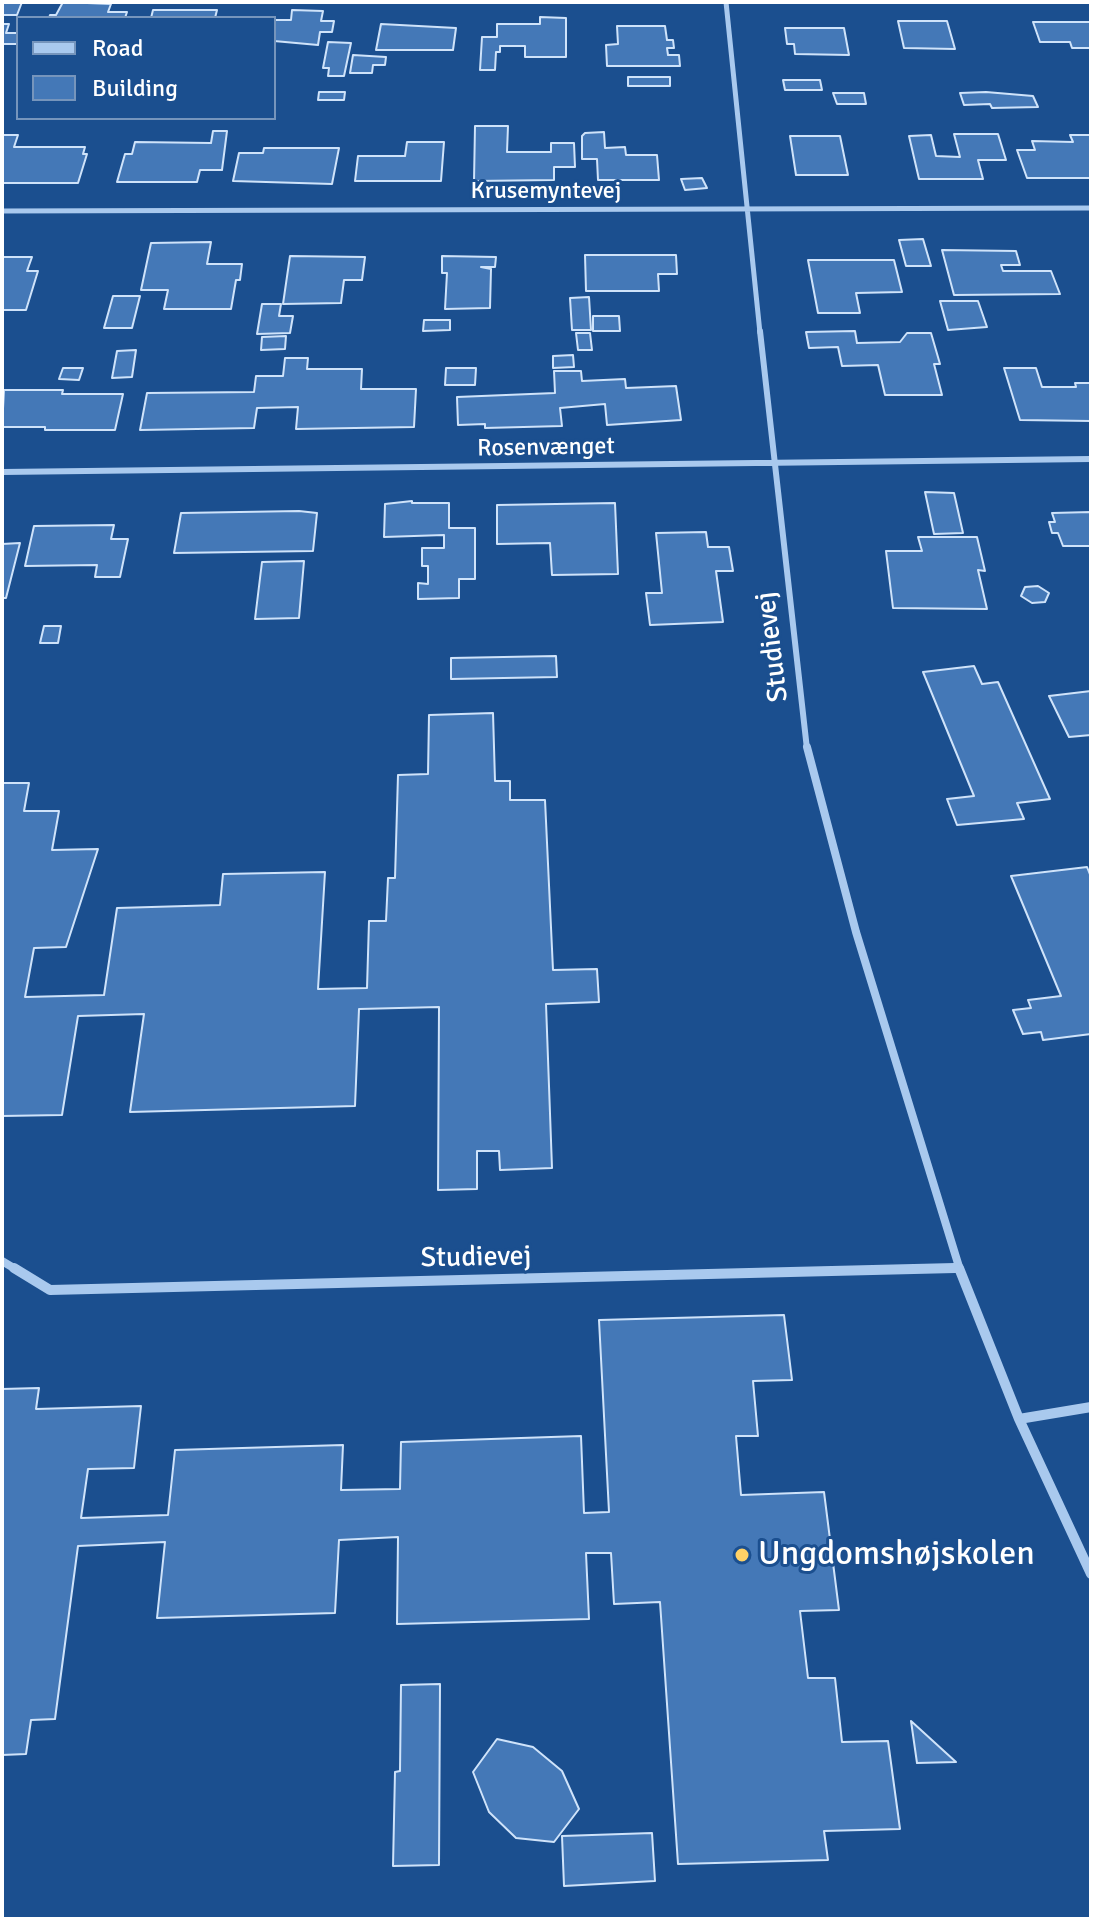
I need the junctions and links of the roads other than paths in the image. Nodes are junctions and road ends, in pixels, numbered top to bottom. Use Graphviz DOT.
graph roads {
  1 [pos="726,2"];
  2 [pos="1091,208"];
  3 [pos="748,210"];
  4 [pos="2,211"];
  5 [pos="1091,459"];
  6 [pos="774,463"];
  7 [pos="2,472"];
  8 [pos="2,1261"];
  9 [pos="959,1268"];
  10 [pos="1091,1407"];
  11 [pos="1019,1419"];
  12 [pos="1091,1574"];
  1 -- 3 [label="street, Studievej"];
  2 -- 3 [label="street, Krusemyntevej"];
  3 -- 4 [label="street, Krusemyntevej"];
  3 -- 6 [label="street, Studievej"];
  5 -- 6 [label="street, Rosenvænget"];
  6 -- 7 [label="street, Rosenvænget"];
  6 -- 9 [label="street, Studievej"];
  8 -- 9 [label="street, Studievej"];
  9 -- 11 [label="street, Studievej"];
  10 -- 11 [label="street"];
  11 -- 12 [label="street, Studievej"];
}
